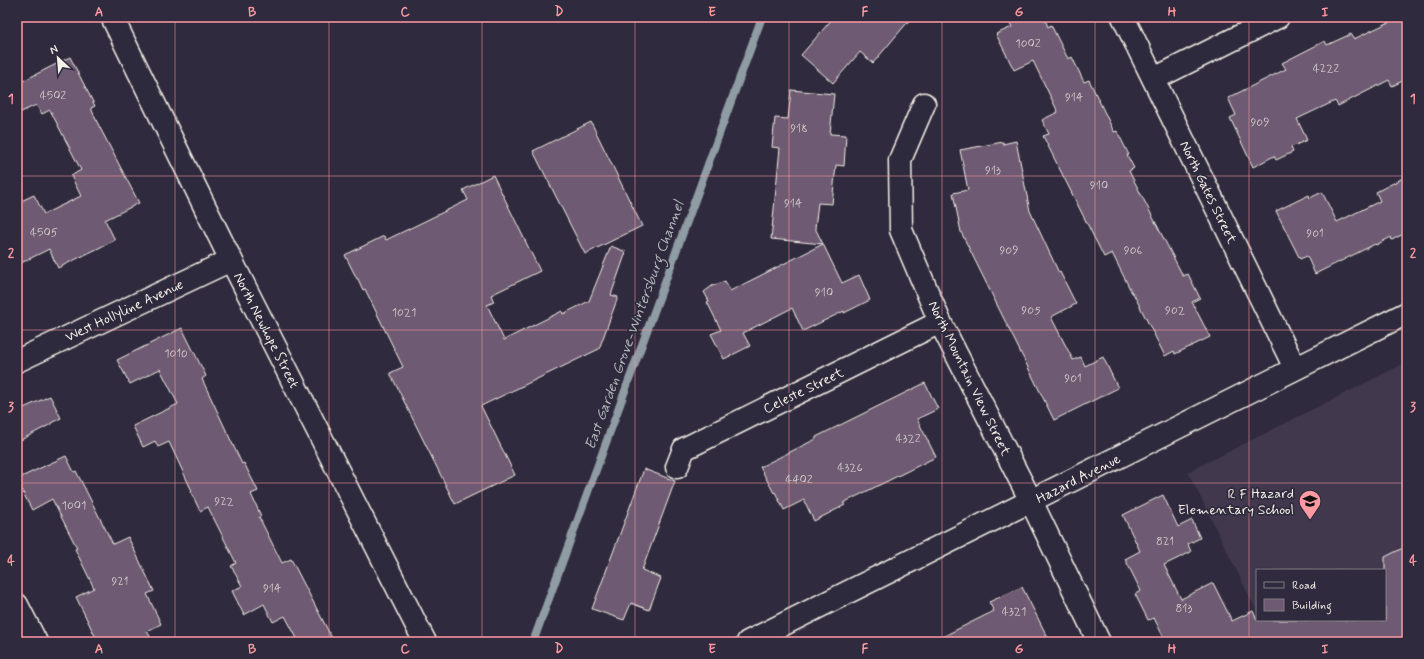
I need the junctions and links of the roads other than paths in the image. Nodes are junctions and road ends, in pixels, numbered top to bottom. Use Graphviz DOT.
graph roads {
  1 [pos="112,17"];
  2 [pos="1123,17"];
  3 [pos="1278,17"];
  4 [pos="1154,79"];
  5 [pos="924,104"];
  6 [pos="231,260"];
  7 [pos="1407,313"];
  8 [pos="940,322"];
  9 [pos="17,361"];
  10 [pos="1295,368"];
  11 [pos="677,467"];
  12 [pos="1031,501"];
  13 [pos="17,604"];
  14 [pos="36,642"];
  15 [pos="425,642"];
  16 [pos="748,642"];
  17 [pos="1100,642"];
  1 -- 6 [label="street, North Newhope Street"];
  2 -- 4 [label="street, North Gates Street"];
  3 -- 4 [label="street"];
  4 -- 10 [label="street, North Gates Street"];
  5 -- 8 [label="street, North Mountain View Street"];
  6 -- 9 [label="street, West Hollyline Avenue"];
  6 -- 15 [label="street, North Newhope Street"];
  7 -- 10 [label="street, Hazard Avenue"];
  8 -- 11 [label="street, Celeste Street"];
  8 -- 12 [label="street, North Mountain View Street"];
  10 -- 12 [label="street, Hazard Avenue"];
  12 -- 16 [label="street, Hazard Avenue"];
  12 -- 17 [label="street, North Mountain View Street"];
  13 -- 14 [label="street"];
}
